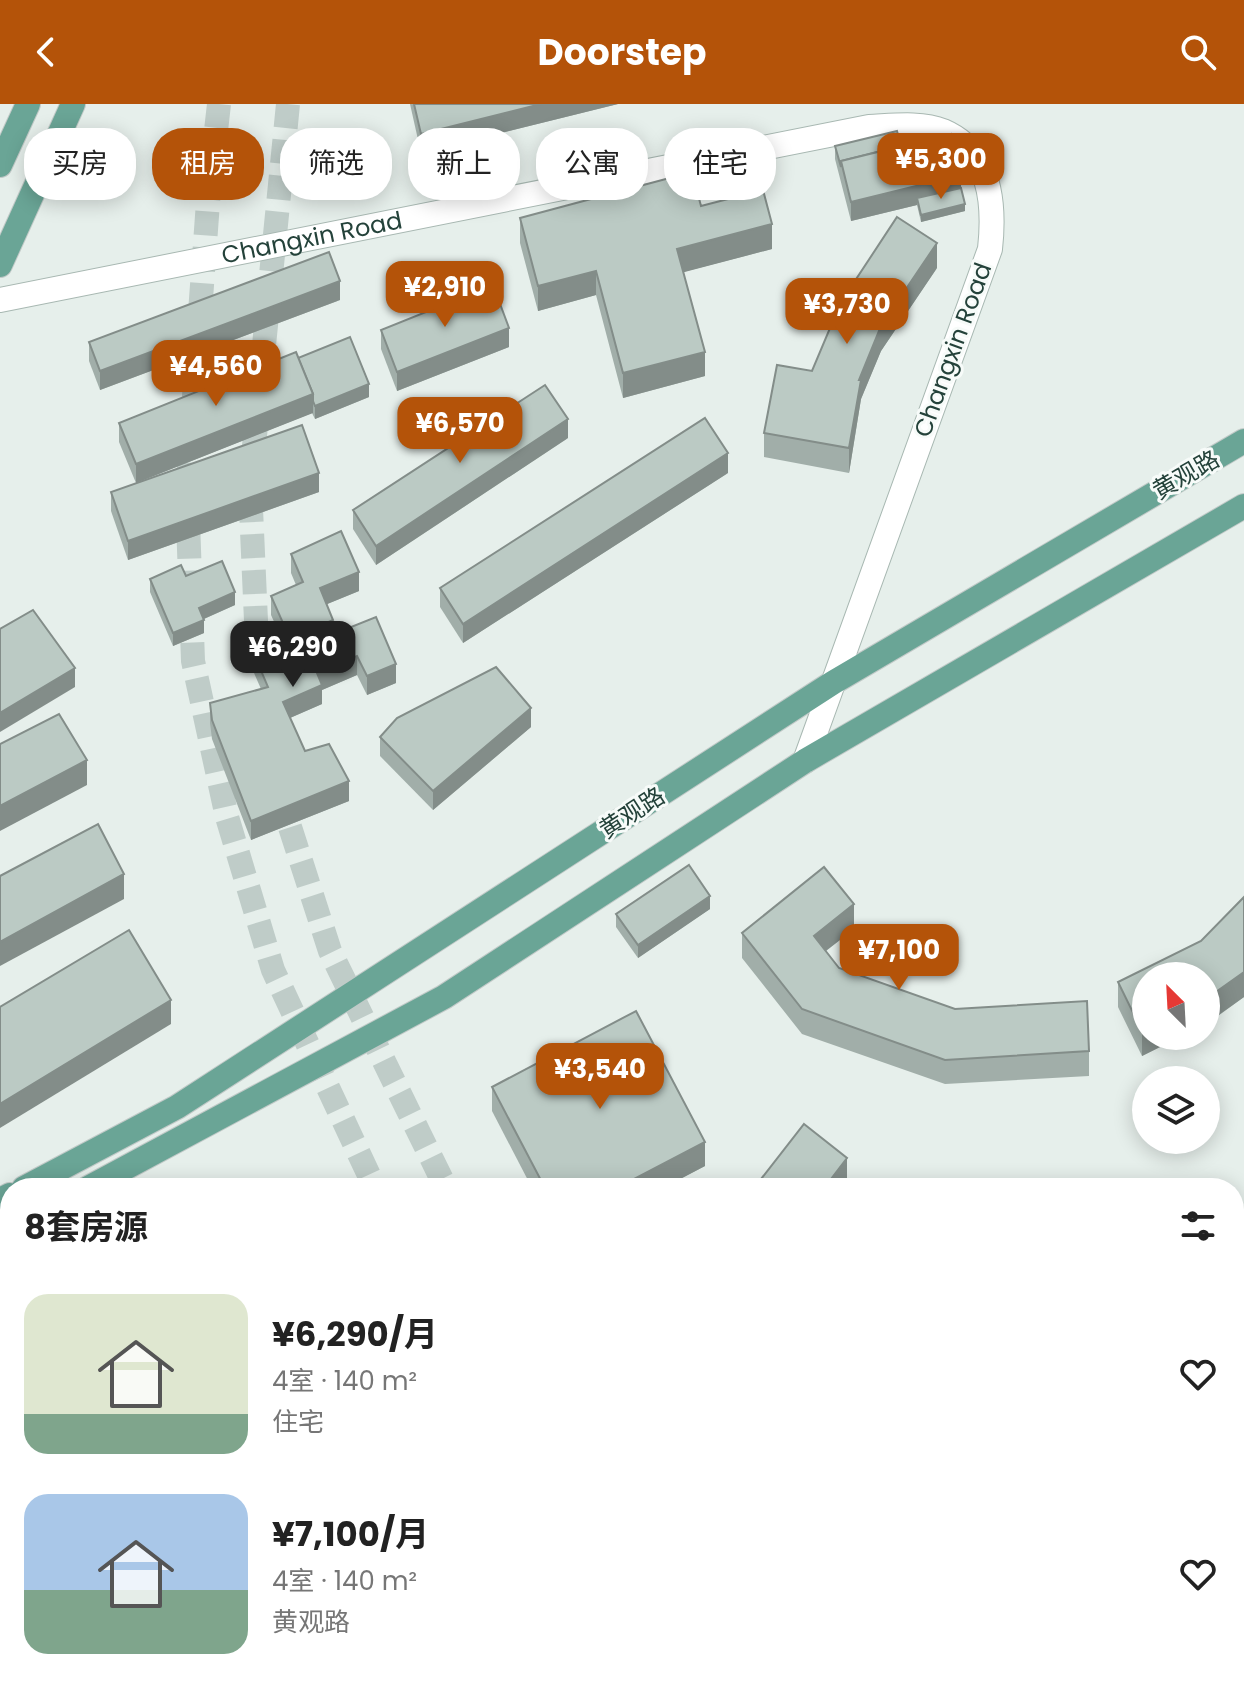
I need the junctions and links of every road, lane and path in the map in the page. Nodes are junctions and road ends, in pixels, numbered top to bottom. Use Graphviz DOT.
graph roads {
  1 [pos="28,104"];
  2 [pos="73,104"];
  3 [pos="0,165"];
  4 [pos="0,265"];
  5 [pos="0,300"];
  6 [pos="1244,441"];
  7 [pos="1244,506"];
  8 [pos="834,682"];
  9 [pos="805,761"];
  10 [pos="43,1178"];
  11 [pos="107,1178"];
  1 -- 3 [label="main road"];
  2 -- 4 [label="main road"];
  5 -- 8 [label="street, Changxin Road"];
  6 -- 8 [label="main road, 黄观路"];
  7 -- 9 [label="main road"];
  8 -- 9 [label="street, Changxin Road"];
  8 -- 10 [label="main road, 黄观路"];
  9 -- 11 [label="main road"];
}
